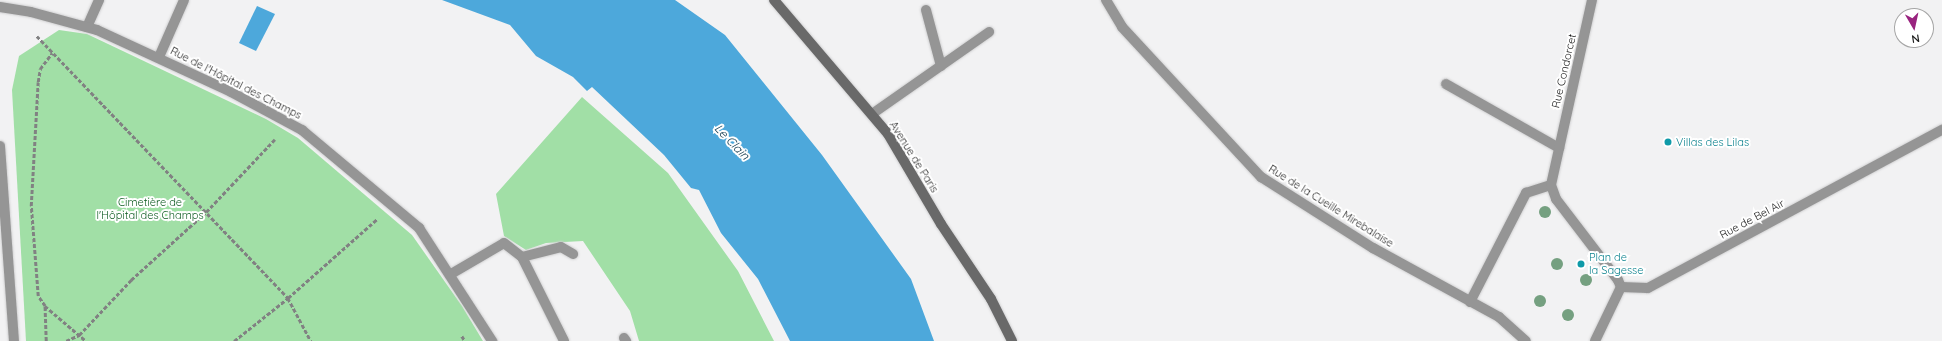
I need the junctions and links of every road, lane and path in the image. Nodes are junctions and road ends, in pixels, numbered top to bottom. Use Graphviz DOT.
graph roads {
  1 [pos="99,0"];
  2 [pos="184,0"];
  3 [pos="774,0"];
  4 [pos="1106,0"];
  5 [pos="1592,0"];
  6 [pos="0,7"];
  7 [pos="926,10"];
  8 [pos="87,27"];
  9 [pos="989,32"];
  10 [pos="42,41"];
  11 [pos="52,53"];
  12 [pos="159,57"];
  13 [pos="941,66"];
  14 [pos="1446,84"];
  15 [pos="872,114"];
  16 [pos="1942,130"];
  17 [pos="282,136"];
  18 [pos="0,146"];
  19 [pos="1559,148"];
  20 [pos="1551,185"];
  21 [pos="206,212"];
  22 [pos="374,212"];
  23 [pos="380,217"];
  24 [pos="385,222"];
  25 [pos="573,254"];
  26 [pos="522,257"];
  27 [pos="451,274"];
  28 [pos="1621,287"];
  29 [pos="288,298"];
  30 [pos="1470,302"];
  31 [pos="45,306"];
  32 [pos="79,334"];
  33 [pos="462,334"];
  34 [pos="14,341"];
  35 [pos="46,341"];
  36 [pos="66,341"];
  37 [pos="86,341"];
  38 [pos="234,341"];
  39 [pos="311,341"];
  40 [pos="465,341"];
  41 [pos="492,341"];
  42 [pos="564,341"];
  43 [pos="1012,341"];
  44 [pos="1526,341"];
  45 [pos="1595,341"];
  1 -- 8 [label="street"];
  2 -- 12 [label="street"];
  3 -- 15 [label="main road, Avenue de Paris"];
  4 -- 30 [label="street, Rue de la Cueille Mirebalaise"];
  5 -- 19 [label="street, Rue Condorcet"];
  6 -- 8 [label="street, Rue de l'Hôpital des Champs"];
  7 -- 13 [label="street"];
  8 -- 12 [label="street, Rue de l'Hôpital des Champs"];
  9 -- 13 [label="street"];
  10 -- 11 [label="path"];
  11 -- 21 [label="path"];
  11 -- 31 [label="path"];
  12 -- 27 [label="street, Rue de l'Hôpital des Champs"];
  13 -- 15 [label="street"];
  14 -- 19 [label="street"];
  15 -- 43 [label="main road, Avenue de Paris"];
  16 -- 28 [label="street, Rue de Bel Air"];
  17 -- 21 [label="path"];
  18 -- 34 [label="street"];
  19 -- 20 [label="street, Rue Condorcet"];
  20 -- 28 [label="street"];
  20 -- 30 [label="street"];
  21 -- 29 [label="path"];
  21 -- 32 [label="path"];
  22 -- 23 [label="path"];
  23 -- 24 [label="path"];
  23 -- 29 [label="path"];
  25 -- 26 [label="street"];
  26 -- 27 [label="street"];
  26 -- 42 [label="street"];
  27 -- 41 [label="street, Rue de l'Hôpital des Champs"];
  28 -- 45 [label="street"];
  29 -- 38 [label="path"];
  29 -- 39 [label="path"];
  30 -- 44 [label="street, Rue de la Cueille Mirebalaise"];
  31 -- 32 [label="path"];
  31 -- 35 [label="path"];
  32 -- 36 [label="path"];
  32 -- 37 [label="path"];
  33 -- 40 [label="path"];
}
